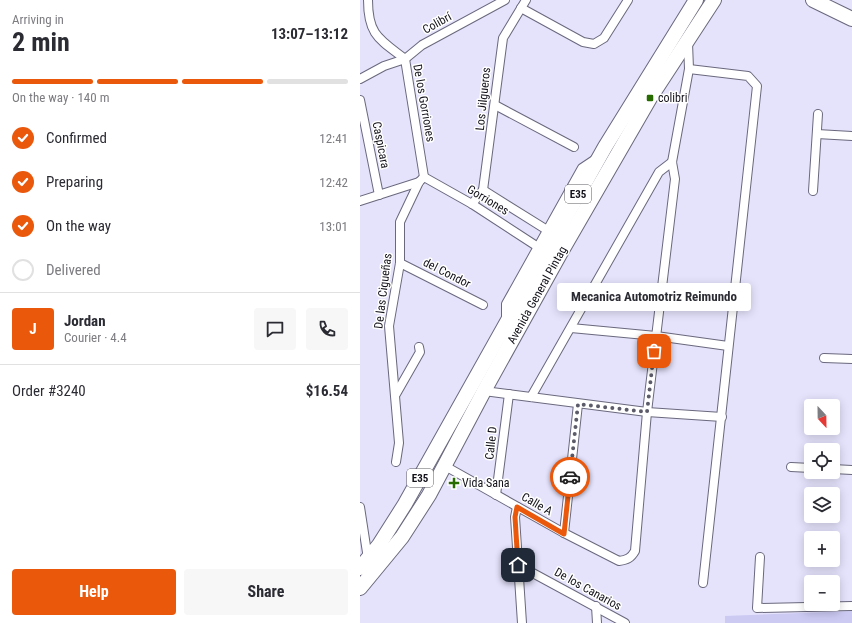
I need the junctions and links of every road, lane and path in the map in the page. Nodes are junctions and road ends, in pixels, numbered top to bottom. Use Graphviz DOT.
graph roads {
  1 [pos="368,0"];
  2 [pos="505,0"];
  3 [pos="526,0"];
  4 [pos="628,0"];
  5 [pos="696,0"];
  6 [pos="714,0"];
  7 [pos="813,0"];
  8 [pos="521,8"];
  9 [pos="852,19"];
  10 [pos="691,35"];
  11 [pos="405,59"];
  12 [pos="689,69"];
  13 [pos="360,79"];
  14 [pos="360,100"];
  15 [pos="496,105"];
  16 [pos="818,114"];
  17 [pos="817,134"];
  18 [pos="852,136"];
  19 [pos="574,147"];
  20 [pos="599,157"];
  21 [pos="672,162"];
  22 [pos="422,180"];
  23 [pos="483,190"];
  24 [pos="814,191"];
  25 [pos="379,196"];
  26 [pos="360,202"];
  27 [pos="472,204"];
  28 [pos="547,230"];
  29 [pos="538,247"];
  30 [pos="400,263"];
  31 [pos="483,305"];
  32 [pos="506,325"];
  33 [pos="571,328"];
  34 [pos="656,336"];
  35 [pos="728,346"];
  36 [pos="419,347"];
  37 [pos="824,358"];
  38 [pos="852,359"];
  39 [pos="484,391"];
  40 [pos="396,394"];
  41 [pos="509,394"];
  42 [pos="531,397"];
  43 [pos="578,404"];
  44 [pos="647,412"];
  45 [pos="722,417"];
  46 [pos="396,462"];
  47 [pos="445,466"];
  48 [pos="791,467"];
  49 [pos="804,468"];
  50 [pos="840,469"];
  51 [pos="852,470"];
  52 [pos="496,495"];
  53 [pos="360,507"];
  54 [pos="517,507"];
  55 [pos="564,534"];
  56 [pos="760,557"];
  57 [pos="364,563"];
  58 [pos="518,565"];
  59 [pos="703,584"];
  60 [pos="360,588"];
  61 [pos="596,606"];
  62 [pos="852,606"];
  63 [pos="522,623"];
  64 [pos="597,623"];
  65 [pos="625,623"];
  1 -- 11 [label="street, De los Gorriones"];
  2 -- 11 [label="street, Colibrí"];
  3 -- 8 [label="street, Los Jilgueros"];
  4 -- 8 [label="street"];
  5 -- 20 [label="highway, Avenida General Pintag / E35"];
  6 -- 10 [label="highway, Avenida General Pintag / E35"];
  7 -- 9 [label="highway"];
  8 -- 15 [label="street, Los Jilgueros"];
  10 -- 12 [label="street"];
  10 -- 39 [label="highway, Avenida General Pintag / E35"];
  11 -- 13 [label="street"];
  11 -- 22 [label="street, De los Gorriones"];
  12 -- 21 [label="street"];
  12 -- 35 [label="street"];
  14 -- 25 [label="street, Caspicara"];
  15 -- 19 [label="street"];
  15 -- 23 [label="street, Los Jilgueros"];
  16 -- 17 [label="street"];
  17 -- 18 [label="street"];
  17 -- 24 [label="street"];
  20 -- 28 [label="street"];
  20 -- 32 [label="highway, Avenida General Pintag / E35"];
  21 -- 33 [label="street"];
  21 -- 34 [label="street"];
  22 -- 25 [label="street"];
  22 -- 27 [label="street, Gorriones"];
  22 -- 30 [label="street, De las Cigueñas"];
  23 -- 27 [label="street, Los Jilgueros"];
  23 -- 28 [label="street"];
  25 -- 26 [label="street"];
  27 -- 29 [label="street, Gorriones"];
  28 -- 29 [label="street"];
  29 -- 32 [label="street"];
  30 -- 31 [label="street, del Condor"];
  30 -- 40 [label="street, De las Cigueñas"];
  32 -- 57 [label="highway, Avenida General Pintag / E35"];
  33 -- 34 [label="street"];
  33 -- 42 [label="street"];
  34 -- 35 [label="street"];
  34 -- 44 [label="street"];
  35 -- 45 [label="street"];
  36 -- 40 [label="street"];
  37 -- 38 [label="street"];
  39 -- 41 [label="street"];
  39 -- 47 [label="highway, Avenida General Pintag / E35"];
  40 -- 46 [label="street, De las Cigueñas"];
  41 -- 42 [label="street"];
  41 -- 52 [label="street, Calle D"];
  42 -- 43 [label="street"];
  43 -- 44 [label="street"];
  43 -- 55 [label="street"];
  44 -- 45 [label="street"];
  44 -- 55 [label="street, Calle A"];
  45 -- 59 [label="street"];
  47 -- 52 [label="street, Calle A"];
  47 -- 60 [label="highway, Avenida General Pintag / E35"];
  48 -- 49 [label="street"];
  50 -- 51 [label="street"];
  52 -- 54 [label="street, Calle A"];
  53 -- 57 [label="street"];
  54 -- 55 [label="street, Calle A"];
  54 -- 58 [label="street"];
  56 -- 62 [label="street"];
  58 -- 61 [label="street, De los Canarios"];
  58 -- 63 [label="street"];
  61 -- 64 [label="street"];
  61 -- 65 [label="street, De los Canarios"];
}
